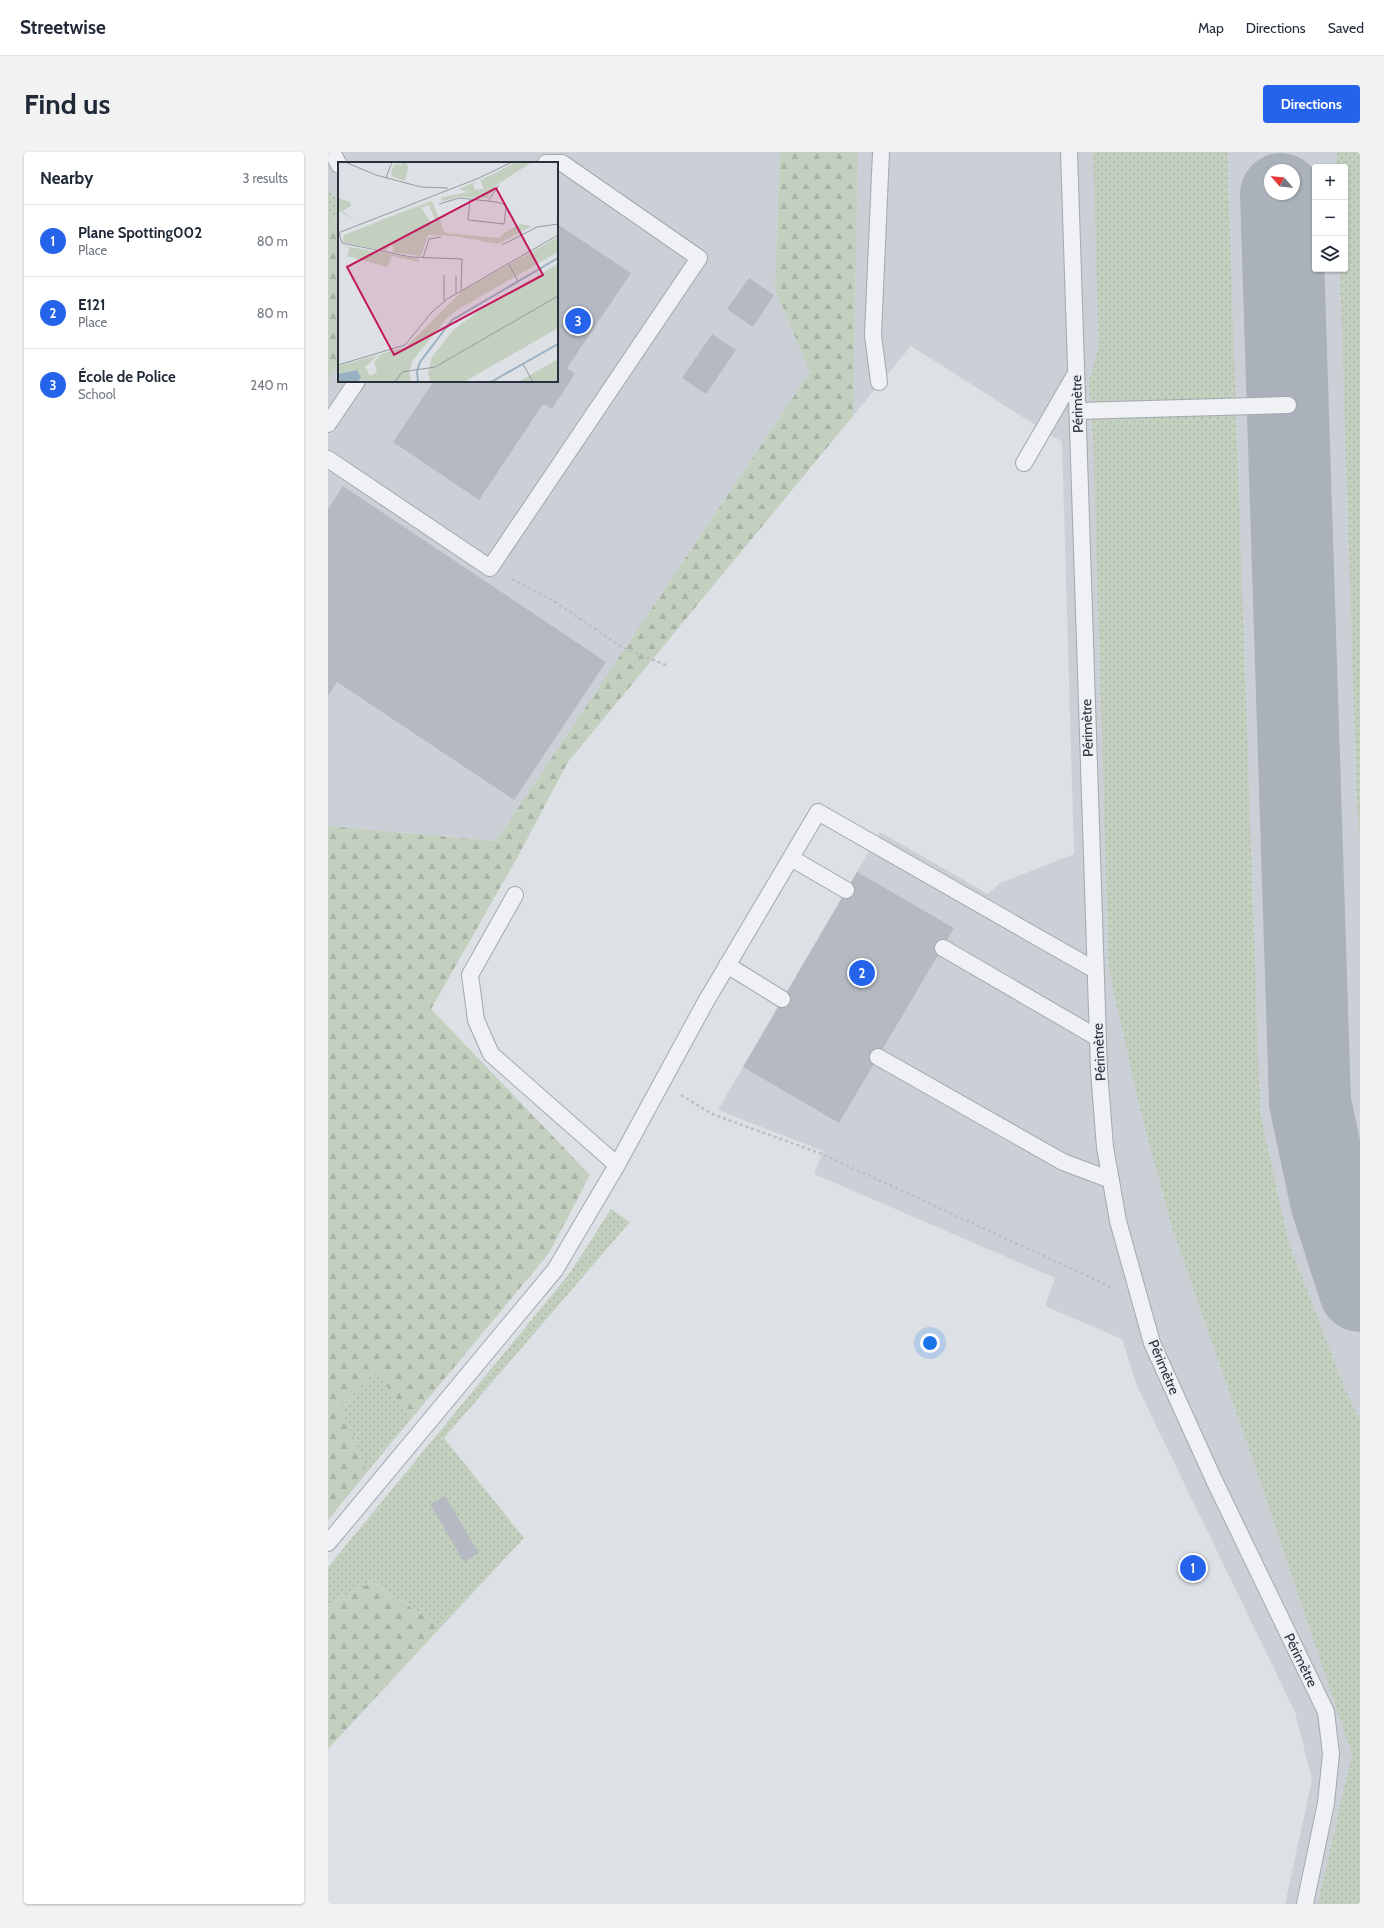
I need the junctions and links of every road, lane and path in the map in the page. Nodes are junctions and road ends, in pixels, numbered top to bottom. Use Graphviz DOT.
graph roads {
  1 [pos="332,152"];
  2 [pos="882,152"];
  3 [pos="1069,152"];
  4 [pos="338,163"];
  5 [pos="558,163"];
  6 [pos="1076,374"];
  7 [pos="356,382"];
  8 [pos="879,382"];
  9 [pos="1288,405"];
  10 [pos="1077,411"];
  11 [pos="328,424"];
  12 [pos="328,459"];
  13 [pos="1024,463"];
  14 [pos="490,568"];
  15 [pos="668,666"];
  16 [pos="791,858"];
  17 [pos="846,890"];
  18 [pos="515,896"];
  19 [pos="943,948"];
  20 [pos="727,965"];
  21 [pos="1095,970"];
  22 [pos="782,999"];
  23 [pos="1098,1038"];
  24 [pos="878,1057"];
  25 [pos="661,1083"];
  26 [pos="617,1165"];
  27 [pos="1111,1180"];
  28 [pos="1140,1301"];
  29 [pos="328,1543"];
  30 [pos="1304,1904"];
  1 -- 4 [label="lane"];
  2 -- 8 [label="lane"];
  3 -- 6 [label="lane, Périmètre"];
  5 -- 14 [label="lane"];
  6 -- 10 [label="lane, Périmètre"];
  6 -- 13 [label="lane"];
  7 -- 11 [label="lane"];
  9 -- 10 [label="lane"];
  10 -- 21 [label="lane, Périmètre"];
  12 -- 14 [label="lane"];
  14 -- 15 [label="path"];
  16 -- 17 [label="lane"];
  16 -- 20 [label="lane"];
  16 -- 21 [label="lane"];
  18 -- 26 [label="lane"];
  19 -- 23 [label="lane"];
  20 -- 22 [label="lane"];
  20 -- 25 [label="lane"];
  21 -- 23 [label="lane, Périmètre"];
  23 -- 27 [label="lane, Périmètre"];
  24 -- 27 [label="lane"];
  25 -- 26 [label="lane"];
  25 -- 28 [label="path"];
  26 -- 29 [label="lane"];
  27 -- 28 [label="lane, Périmètre"];
  28 -- 30 [label="lane, Périmètre"];
}
